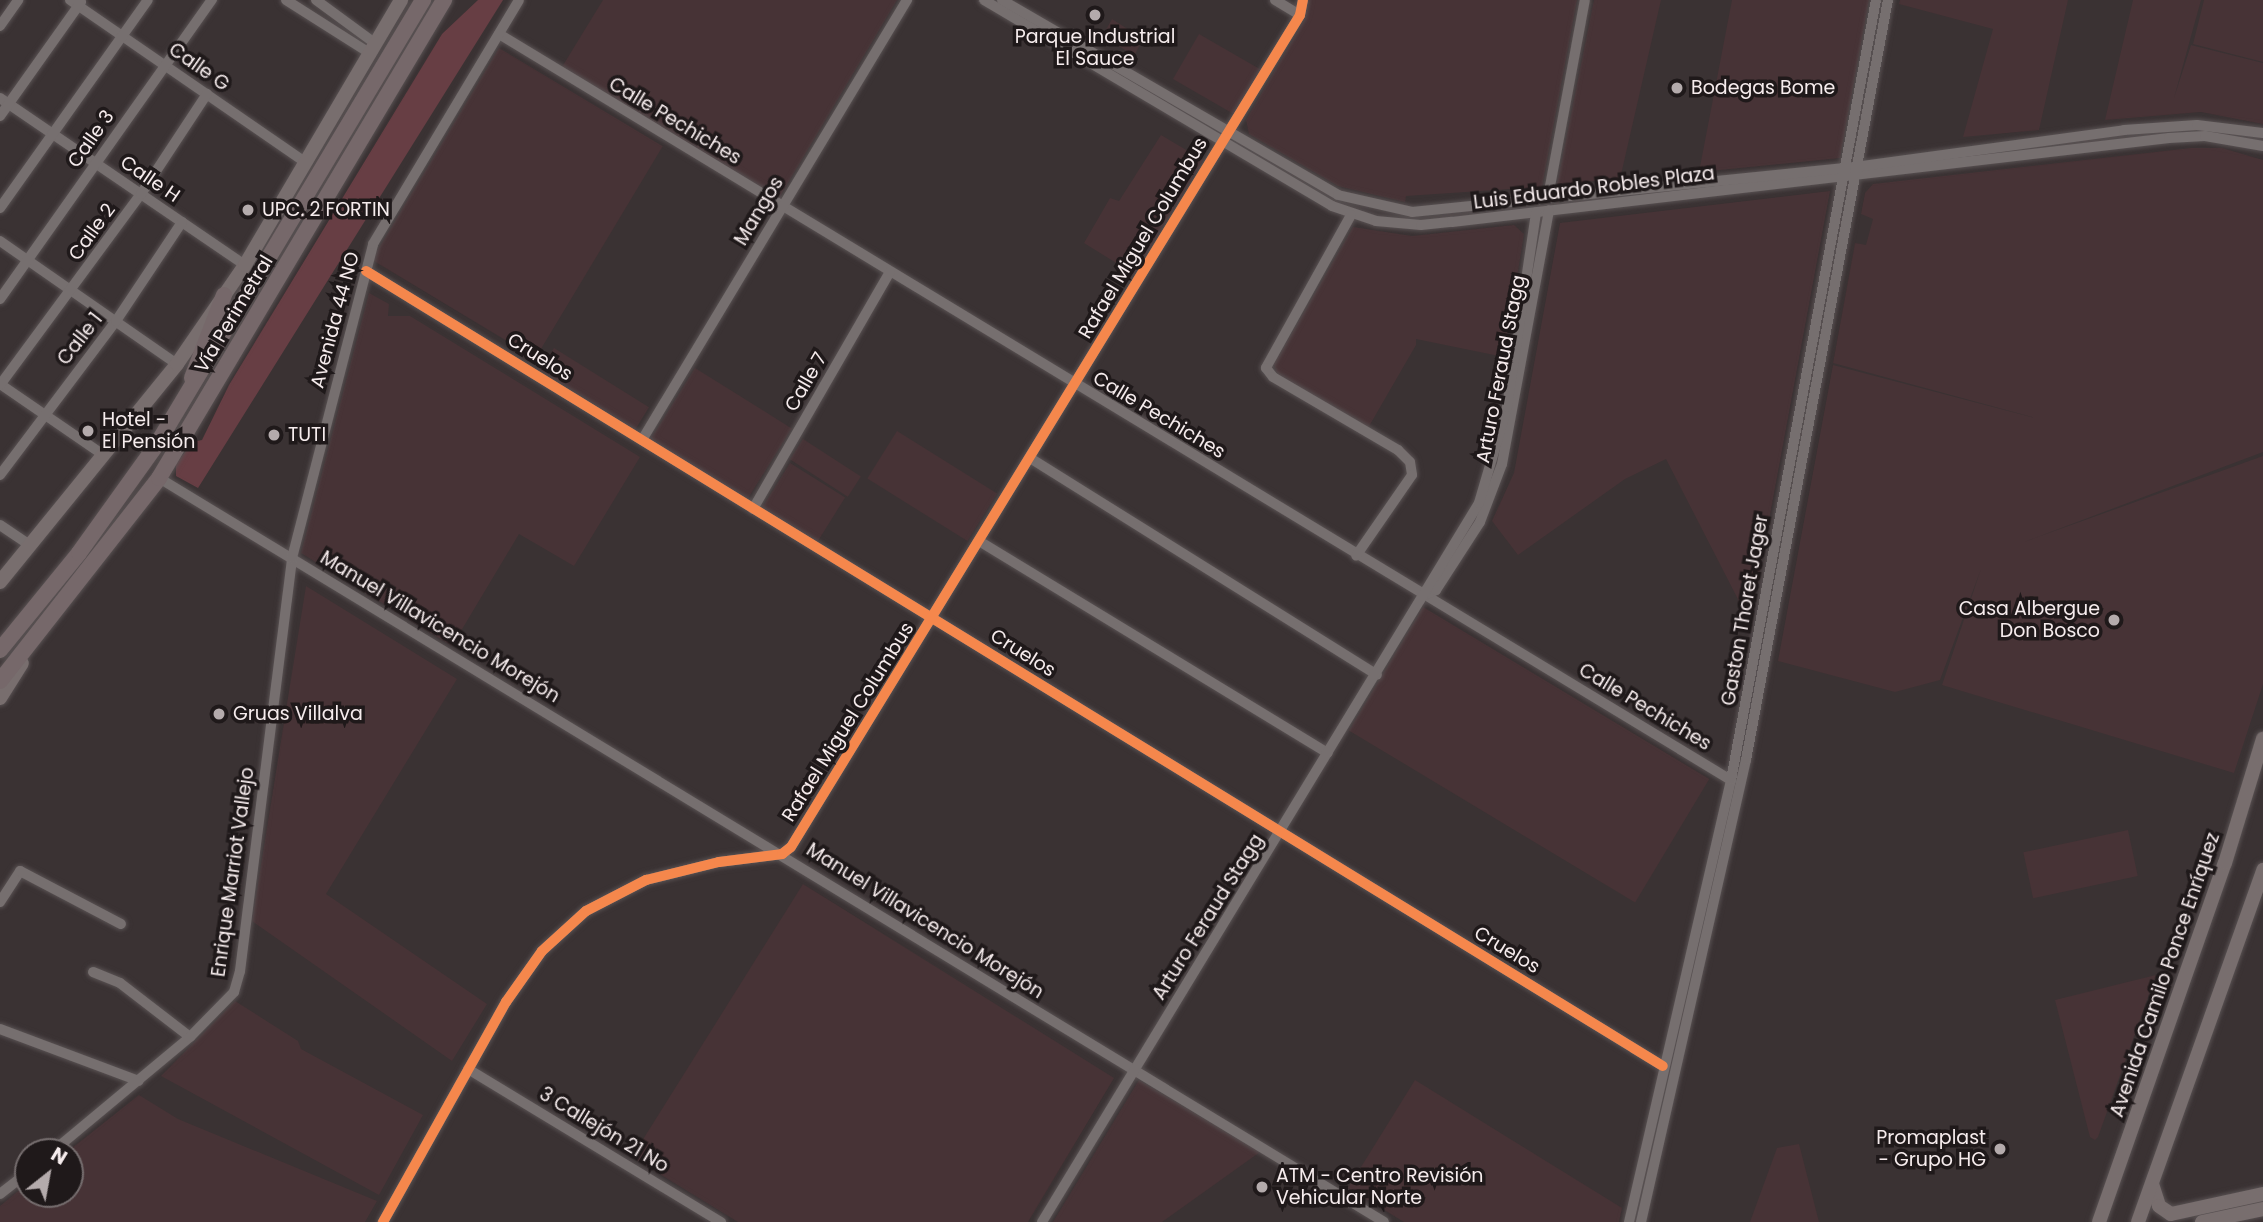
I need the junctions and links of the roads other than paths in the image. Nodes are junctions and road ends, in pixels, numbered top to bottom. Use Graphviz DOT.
graph roads {
  1 [pos="18,0"];
  2 [pos="148,0"];
  3 [pos="212,0"];
  4 [pos="286,0"];
  5 [pos="316,0"];
  6 [pos="401,0"];
  7 [pos="423,0"];
  8 [pos="444,0"];
  9 [pos="519,0"];
  10 [pos="907,0"];
  11 [pos="984,0"];
  12 [pos="1002,0"];
  13 [pos="1275,0"];
  14 [pos="1303,0"];
  15 [pos="1585,0"];
  16 [pos="1877,0"];
  17 [pos="1888,0"];
  18 [pos="77,2"];
  19 [pos="1300,16"];
  20 [pos="0,26"];
  21 [pos="499,34"];
  22 [pos="123,36"];
  23 [pos="374,49"];
  24 [pos="166,64"];
  25 [pos="206,94"];
  26 [pos="4,101"];
  27 [pos="0,116"];
  28 [pos="1229,132"];
  29 [pos="2263,133"];
  30 [pos="54,135"];
  31 [pos="1222,143"];
  32 [pos="2263,146"];
  33 [pos="95,163"];
  34 [pos="306,163"];
  35 [pos="1850,171"];
  36 [pos="141,194"];
  37 [pos="1548,197"];
  38 [pos="782,207"];
  39 [pos="0,208"];
  40 [pos="1549,210"];
  41 [pos="1536,212"];
  42 [pos="1351,215"];
  43 [pos="181,222"];
  44 [pos="0,241"];
  45 [pos="29,261"];
  46 [pos="245,265"];
  47 [pos="366,271"];
  48 [pos="890,272"];
  49 [pos="73,289"];
  50 [pos="224,295"];
  51 [pos="0,299"];
  52 [pos="116,321"];
  53 [pos="177,364"];
  54 [pos="0,384"];
  55 [pos="1074,384"];
  56 [pos="180,409"];
  57 [pos="44,414"];
  58 [pos="642,440"];
  59 [pos="102,454"];
  60 [pos="1030,458"];
  61 [pos="0,475"];
  62 [pos="159,478"];
  63 [pos="753,509"];
  64 [pos="0,525"];
  65 [pos="979,541"];
  66 [pos="28,544"];
  67 [pos="1356,556"];
  68 [pos="292,558"];
  69 [pos="0,582"];
  70 [pos="47,593"];
  71 [pos="1425,596"];
  72 [pos="932,618"];
  73 [pos="40,635"];
  74 [pos="0,637"];
  75 [pos="0,650"];
  76 [pos="1377,675"];
  77 [pos="0,681"];
  78 [pos="0,698"];
  79 [pos="2263,739"];
  80 [pos="1328,753"];
  81 [pos="1731,780"];
  82 [pos="1281,832"];
  83 [pos="782,854"];
  84 [pos="2263,870"];
  85 [pos="2263,887"];
  86 [pos="0,902"];
  87 [pos="121,924"];
  88 [pos="93,972"];
  89 [pos="2218,991"];
  90 [pos="0,1029"];
  91 [pos="190,1037"];
  92 [pos="1662,1066"];
  93 [pos="468,1069"];
  94 [pos="1134,1070"];
  95 [pos="139,1081"];
  96 [pos="69,1138"];
  97 [pos="14,1183"];
  98 [pos="2152,1184"];
  99 [pos="2263,1194"];
  100 [pos="0,1195"];
  101 [pos="2263,1209"];
  102 [pos="383,1222"];
  103 [pos="721,1222"];
  104 [pos="1042,1222"];
  105 [pos="1384,1222"];
  106 [pos="1629,1222"];
  107 [pos="1641,1222"];
  108 [pos="2099,1222"];
  109 [pos="2138,1222"];
  110 [pos="2202,1222"];
  1 -- 20 [label="street"];
  2 -- 22 [label="street"];
  3 -- 24 [label="street, Calle 3"];
  4 -- 23 [label="street"];
  5 -- 23 [label="street"];
  6 -- 23 [label="main road, Vía Perimetral"];
  7 -- 56 [label="highway, Vía Perimetral"];
  8 -- 62 [label="highway, Vía Perimetral"];
  9 -- 21 [label="street, Avenida 44 NO"];
  10 -- 38 [label="street, Mangos"];
  11 -- 31 [label="street, Luis Eduardo Robles Plaza"];
  12 -- 28 [label="street, Luis Eduardo Robles Plaza"];
  13 -- 19 [label="street"];
  14 -- 19 [label="street, Rafael Miguel Columbus"];
  15 -- 37 [label="street"];
  16 -- 35 [label="street, Gaston Thoret Jager"];
  17 -- 35 [label="street, Gaston Thoret Jager"];
  18 -- 22 [label="street, Calle G"];
  18 -- 26 [label="street"];
  19 -- 28 [label="street, Rafael Miguel Columbus"];
  21 -- 38 [label="street, Calle Pechiches"];
  21 -- 47 [label="street, Avenida 44 NO"];
  22 -- 24 [label="street, Calle G"];
  22 -- 30 [label="street"];
  23 -- 34 [label="main road, Vía Perimetral"];
  24 -- 25 [label="street, Calle G"];
  24 -- 33 [label="street, Calle 3"];
  25 -- 34 [label="street, Calle G"];
  25 -- 36 [label="street, Calle 2"];
  26 -- 27 [label="street"];
  26 -- 30 [label="street, Calle H"];
  28 -- 31 [label="street, Rafael Miguel Columbus"];
  28 -- 37 [label="street, Luis Eduardo Robles Plaza"];
  29 -- 35 [label="street, Luis Eduardo Robles Plaza"];
  30 -- 33 [label="street, Calle H"];
  30 -- 39 [label="street"];
  31 -- 42 [label="street, Luis Eduardo Robles Plaza"];
  31 -- 55 [label="street, Rafael Miguel Columbus"];
  32 -- 35 [label="street, Luis Eduardo Robles Plaza"];
  33 -- 36 [label="street, Calle H"];
  33 -- 45 [label="street, Calle 3"];
  34 -- 46 [label="main road, Vía Perimetral"];
  35 -- 37 [label="street, Luis Eduardo Robles Plaza"];
  35 -- 40 [label="street, Luis Eduardo Robles Plaza"];
  35 -- 81 [label="street, Gaston Thoret Jager"];
  35 -- 107 [label="street, Gaston Thoret Jager"];
  36 -- 43 [label="street, Calle H"];
  36 -- 49 [label="street, Calle 2"];
  38 -- 48 [label="street, Calle Pechiches"];
  38 -- 58 [label="street, Mangos"];
  40 -- 41 [label="street, Luis Eduardo Robles Plaza"];
  40 -- 71 [label="street, Arturo Feraud Stagg"];
  41 -- 42 [label="street, Luis Eduardo Robles Plaza"];
  41 -- 71 [label="street, Arturo Feraud Stagg"];
  42 -- 67 [label="street"];
  43 -- 46 [label="street, Calle H"];
  43 -- 52 [label="street, Calle 1"];
  44 -- 45 [label="street"];
  45 -- 49 [label="street"];
  45 -- 51 [label="street, Calle 3"];
  46 -- 50 [label="main road, Vía Perimetral"];
  47 -- 58 [label="street, Cruelos"];
  47 -- 68 [label="street, Avenida 44 NO"];
  48 -- 55 [label="street, Calle Pechiches"];
  48 -- 63 [label="street, Calle 7"];
  49 -- 52 [label="street"];
  49 -- 54 [label="street, Calle 2"];
  50 -- 53 [label="main road, Vía Perimetral"];
  50 -- 56 [label="highway"];
  52 -- 53 [label="street"];
  52 -- 57 [label="street, Calle 1"];
  53 -- 59 [label="main road, Vía Perimetral"];
  54 -- 57 [label="street"];
  55 -- 60 [label="street, Rafael Miguel Columbus"];
  55 -- 67 [label="street, Calle Pechiches"];
  56 -- 70 [label="highway, Vía Perimetral"];
  57 -- 59 [label="street"];
  57 -- 61 [label="street, Calle 1"];
  58 -- 63 [label="street, Cruelos"];
  59 -- 66 [label="main road, Vía Perimetral"];
  60 -- 65 [label="street, Rafael Miguel Columbus"];
  60 -- 76 [label="street"];
  62 -- 68 [label="street, Manuel Villavicencio Morejón"];
  62 -- 73 [label="highway, Vía Perimetral"];
  63 -- 72 [label="street, Cruelos"];
  64 -- 66 [label="street"];
  65 -- 72 [label="street, Rafael Miguel Columbus"];
  65 -- 80 [label="street"];
  66 -- 69 [label="main road, Vía Perimetral"];
  67 -- 71 [label="street, Calle Pechiches"];
  68 -- 83 [label="street, Manuel Villavicencio Morejón"];
  68 -- 91 [label="street, Enrique Marriot Vallejo"];
  70 -- 74 [label="main road, Vía Perimetral"];
  70 -- 75 [label="highway, Vía Perimetral"];
  71 -- 76 [label="street, Arturo Feraud Stagg"];
  71 -- 81 [label="street, Calle Pechiches"];
  72 -- 82 [label="street, Cruelos"];
  72 -- 83 [label="street, Rafael Miguel Columbus"];
  73 -- 77 [label="highway, Vía Perimetral"];
  73 -- 78 [label="main road, Vía Perimetral"];
  76 -- 80 [label="street, Arturo Feraud Stagg"];
  79 -- 108 [label="main road, Avenida Camilo Ponce Enríquez"];
  80 -- 82 [label="street, Arturo Feraud Stagg"];
  81 -- 92 [label="street, Gaston Thoret Jager"];
  82 -- 92 [label="street, Cruelos"];
  82 -- 94 [label="street, Arturo Feraud Stagg"];
  83 -- 93 [label="street"];
  83 -- 94 [label="street, Manuel Villavicencio Morejón"];
  84 -- 89 [label="main road"];
  85 -- 89 [label="main road"];
  86 -- 87 [label="street"];
  88 -- 91 [label="street"];
  89 -- 98 [label="main road"];
  90 -- 95 [label="street"];
  91 -- 95 [label="street, Enrique Marriot Vallejo"];
  92 -- 106 [label="street, Gaston Thoret Jager"];
  93 -- 102 [label="street"];
  93 -- 103 [label="street, 3 Callejón 21 No"];
  94 -- 104 [label="street, Arturo Feraud Stagg"];
  94 -- 105 [label="street, Manuel Villavicencio Morejón"];
  95 -- 96 [label="street, Enrique Marriot Vallejo"];
  97 -- 100 [label="street"];
  98 -- 99 [label="main road"];
  98 -- 109 [label="main road"];
  101 -- 110 [label="main road"];
}
